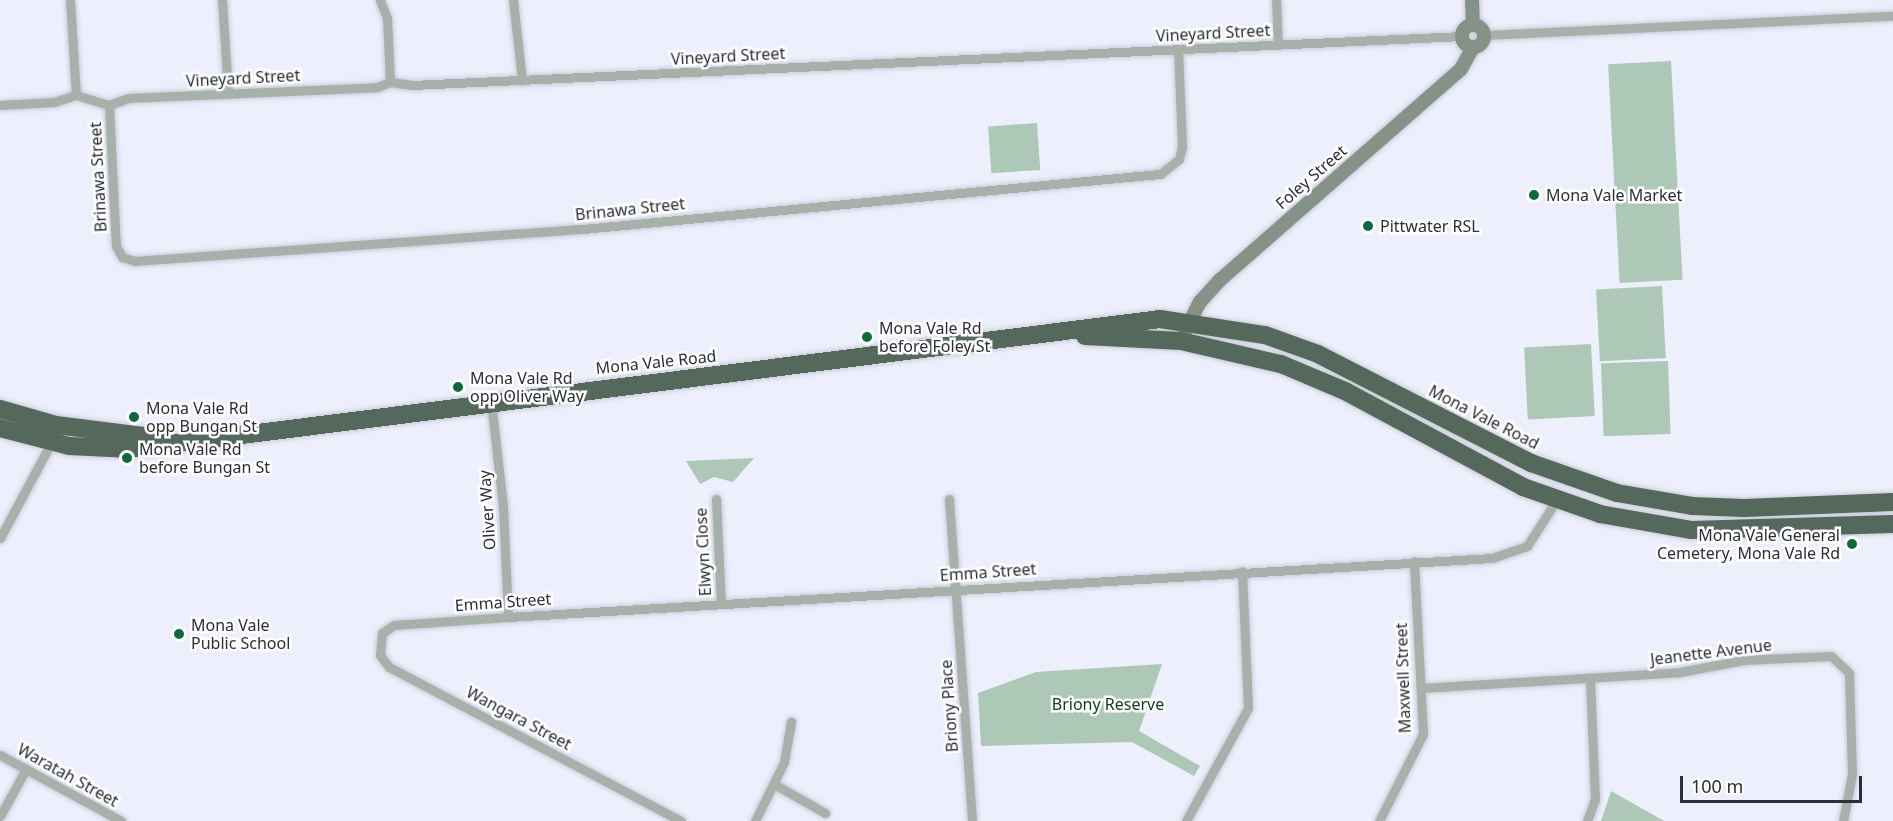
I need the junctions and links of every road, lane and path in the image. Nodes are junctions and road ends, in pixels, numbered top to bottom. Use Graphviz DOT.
graph roads {
  1 [pos="70,0"];
  2 [pos="222,0"];
  3 [pos="380,0"];
  4 [pos="513,0"];
  5 [pos="1276,0"];
  6 [pos="1472,0"];
  7 [pos="1893,16"];
  8 [pos="1473,25"];
  9 [pos="1484,35"];
  10 [pos="1462,36"];
  11 [pos="1278,45"];
  12 [pos="1473,47"];
  13 [pos="1178,49"];
  14 [pos="522,80"];
  15 [pos="390,82"];
  16 [pos="76,94"];
  17 [pos="228,94"];
  18 [pos="0,105"];
  19 [pos="109,105"];
  20 [pos="1190,322"];
  21 [pos="1068,334"];
  22 [pos="1180,341"];
  23 [pos="491,401"];
  24 [pos="0,409"];
  25 [pos="56,425"];
  26 [pos="0,428"];
  27 [pos="176,440"];
  28 [pos="51,443"];
  29 [pos="1531,463"];
  30 [pos="716,499"];
  31 [pos="949,499"];
  32 [pos="1644,499"];
  33 [pos="1556,501"];
  34 [pos="1893,502"];
  35 [pos="1893,524"];
  36 [pos="0,538"];
  37 [pos="1414,561"];
  38 [pos="1242,571"];
  39 [pos="957,589"];
  40 [pos="721,604"];
  41 [pos="508,617"];
  42 [pos="394,625"];
  43 [pos="1590,679"];
  44 [pos="1421,688"];
  45 [pos="791,722"];
  46 [pos="0,755"];
  47 [pos="26,769"];
  48 [pos="774,784"];
  49 [pos="825,813"];
  50 [pos="0,816"];
  51 [pos="121,821"];
  52 [pos="681,821"];
  53 [pos="755,821"];
  54 [pos="972,821"];
  55 [pos="1186,821"];
  56 [pos="1379,821"];
  57 [pos="1587,821"];
  58 [pos="1843,821"];
  1 -- 16 [label="street"];
  2 -- 17 [label="street"];
  3 -- 15 [label="street"];
  4 -- 14 [label="street"];
  5 -- 11 [label="street"];
  6 -- 8 [label="street"];
  7 -- 9 [label="street"];
  8 -- 9 [label="street"];
  8 -- 10 [label="street"];
  9 -- 12 [label="street, Foley Street"];
  10 -- 11 [label="street, Vineyard Street"];
  10 -- 12 [label="street"];
  11 -- 13 [label="street, Vineyard Street"];
  12 -- 20 [label="street, Foley Street"];
  13 -- 14 [label="street, Vineyard Street"];
  13 -- 19 [label="street, Brinawa Street"];
  14 -- 15 [label="street, Vineyard Street"];
  15 -- 17 [label="street, Vineyard Street"];
  16 -- 18 [label="street"];
  16 -- 19 [label="street"];
  17 -- 19 [label="street, Vineyard Street"];
  20 -- 21 [label="highway, Mona Vale Road"];
  20 -- 22 [label="street, Foley Street"];
  20 -- 29 [label="highway, Mona Vale Road"];
  21 -- 22 [label="highway, Mona Vale Road"];
  21 -- 23 [label="highway, Mona Vale Road"];
  22 -- 33 [label="highway, Mona Vale Road"];
  23 -- 27 [label="highway, Mona Vale Road"];
  23 -- 41 [label="street, Oliver Way"];
  24 -- 25 [label="highway, Mona Vale Road"];
  25 -- 27 [label="highway, Mona Vale Road"];
  25 -- 28 [label="highway"];
  26 -- 28 [label="highway, Mona Vale Road"];
  27 -- 28 [label="highway, Mona Vale Road"];
  28 -- 36 [label="street"];
  29 -- 32 [label="highway, Mona Vale Road"];
  29 -- 33 [label="highway"];
  30 -- 40 [label="street, Elwyn Close"];
  31 -- 39 [label="street, Briony Place"];
  32 -- 33 [label="highway"];
  32 -- 34 [label="highway, Mona Vale Road"];
  33 -- 35 [label="highway, Mona Vale Road"];
  33 -- 37 [label="street, Emma Street"];
  37 -- 38 [label="street, Emma Street"];
  37 -- 44 [label="street, Maxwell Street"];
  38 -- 39 [label="street, Emma Street"];
  38 -- 55 [label="street"];
  39 -- 40 [label="street, Emma Street"];
  39 -- 54 [label="street, Briony Place"];
  40 -- 41 [label="street, Emma Street"];
  41 -- 42 [label="street, Emma Street"];
  42 -- 52 [label="street, Wangara Street"];
  43 -- 44 [label="street, Jeanette Avenue"];
  43 -- 57 [label="street"];
  43 -- 58 [label="street, Jeanette Avenue"];
  44 -- 56 [label="street, Maxwell Street"];
  45 -- 48 [label="street"];
  46 -- 47 [label="street, Waratah Street"];
  47 -- 50 [label="street"];
  47 -- 51 [label="street, Waratah Street"];
  48 -- 49 [label="street"];
  48 -- 53 [label="street"];
}
